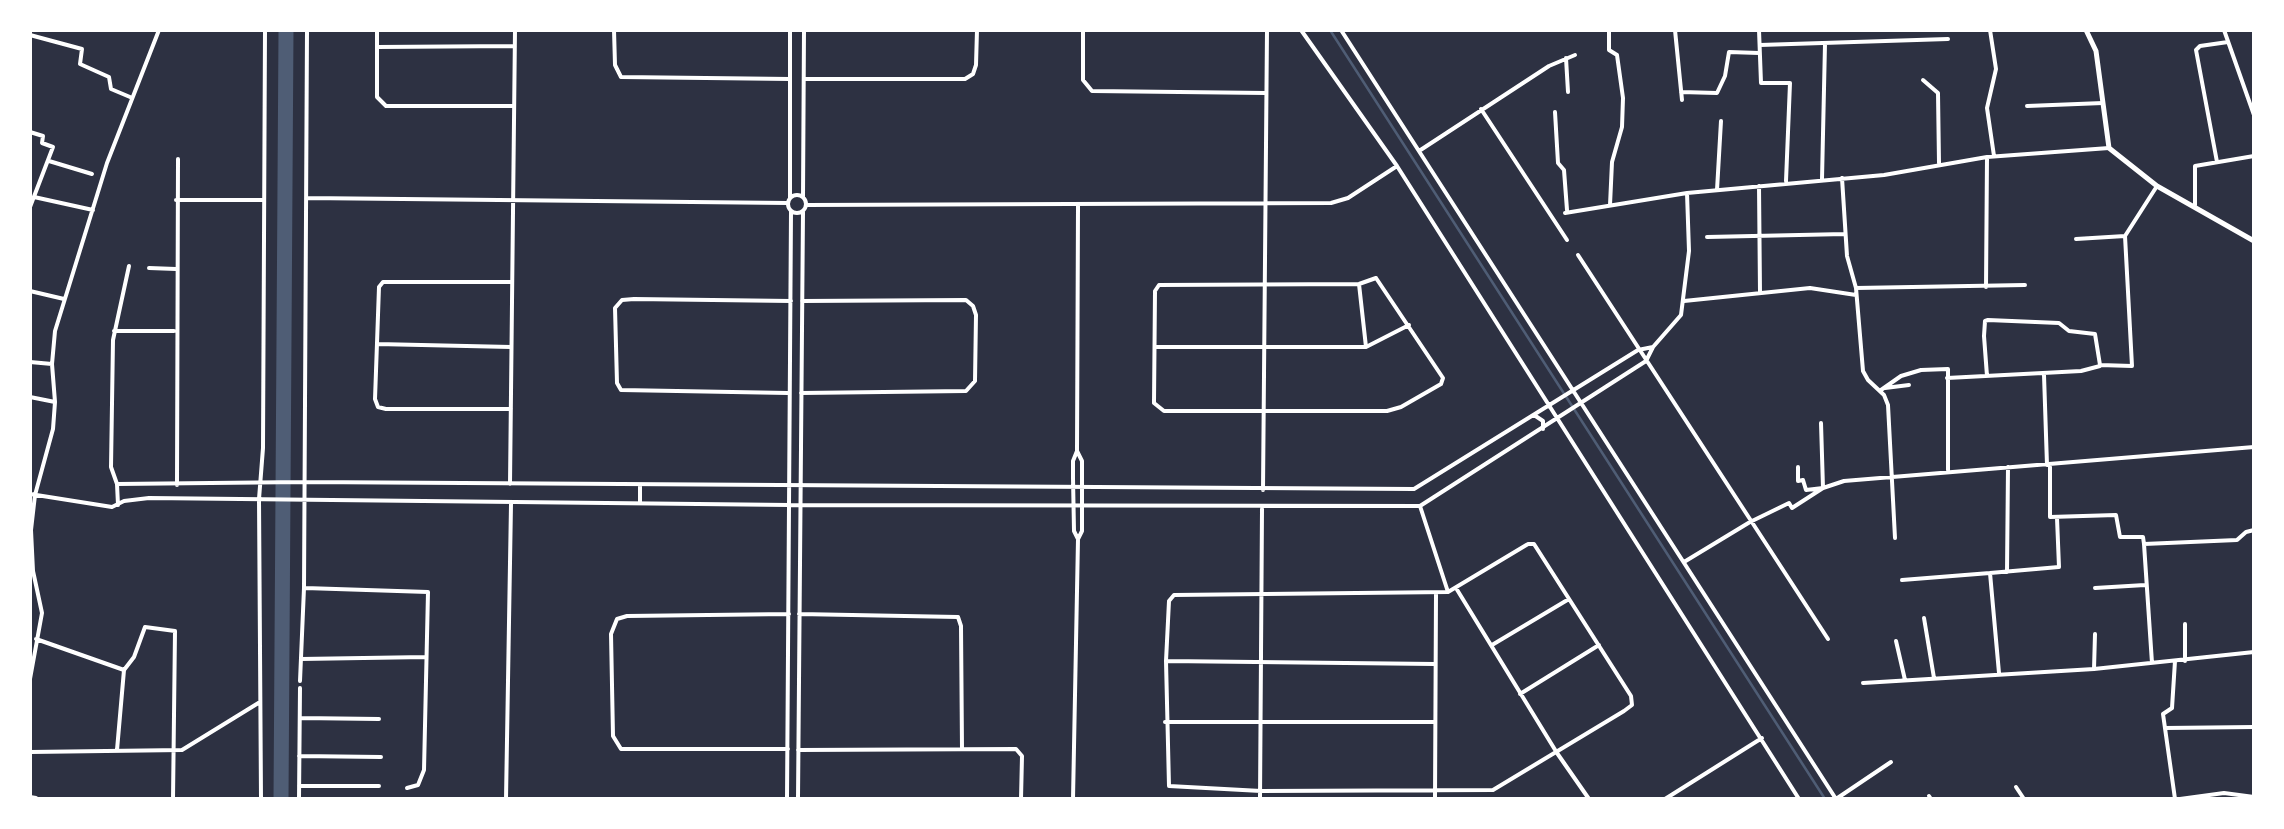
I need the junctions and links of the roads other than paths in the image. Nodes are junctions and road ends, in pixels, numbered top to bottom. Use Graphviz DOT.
graph roads {
  1 [pos="159,30"];
  2 [pos="265,30"];
  3 [pos="307,30"];
  4 [pos="377,30"];
  5 [pos="515,30"];
  6 [pos="614,30"];
  7 [pos="790,30"];
  8 [pos="804,30"];
  9 [pos="976,30"];
  10 [pos="1082,30"];
  11 [pos="1267,30"];
  12 [pos="1302,30"];
  13 [pos="1341,30"];
  14 [pos="1608,30"];
  15 [pos="1675,30"];
  16 [pos="1759,30"];
  17 [pos="1925,30"];
  18 [pos="1990,30"];
  19 [pos="2086,30"];
  20 [pos="2224,30"];
  21 [pos="30,35"];
  22 [pos="1948,38"];
  23 [pos="1925,39"];
  24 [pos="1826,42"];
  25 [pos="2228,42"];
  26 [pos="1760,45"];
  27 [pos="515,46"];
  28 [pos="377,47"];
  29 [pos="1760,53"];
  30 [pos="1575,55"];
  31 [pos="1566,58"];
  32 [pos="804,79"];
  33 [pos="790,80"];
  34 [pos="1924,80"];
  35 [pos="1568,92"];
  36 [pos="1681,92"];
  37 [pos="1266,93"];
  38 [pos="131,98"];
  39 [pos="1682,100"];
  40 [pos="2103,104"];
  41 [pos="514,106"];
  42 [pos="2027,106"];
  43 [pos="1481,109"];
  44 [pos="1555,112"];
  45 [pos="2254,115"];
  46 [pos="1720,121"];
  47 [pos="30,132"];
  48 [pos="2109,148"];
  49 [pos="1419,151"];
  50 [pos="1990,156"];
  51 [pos="2254,156"];
  52 [pos="178,159"];
  53 [pos="48,162"];
  54 [pos="2217,162"];
  55 [pos="1939,163"];
  56 [pos="1397,166"];
  57 [pos="92,174"];
  58 [pos="1842,178"];
  59 [pos="1822,180"];
  60 [pos="1786,182"];
  61 [pos="1759,186"];
  62 [pos="2157,186"];
  63 [pos="1717,190"];
  64 [pos="1687,193"];
  65 [pos="34,197"];
  66 [pos="803,197"];
  67 [pos="306,198"];
  68 [pos="176,200"];
  69 [pos="264,200"];
  70 [pos="511,200"];
  71 [pos="789,201"];
  72 [pos="1078,204"];
  73 [pos="1264,204"];
  74 [pos="1610,205"];
  75 [pos="30,206"];
  76 [pos="807,206"];
  77 [pos="2194,207"];
  78 [pos="92,210"];
  79 [pos="792,212"];
  80 [pos="803,212"];
  81 [pos="1845,234"];
  82 [pos="2125,236"];
  83 [pos="1707,237"];
  84 [pos="1758,237"];
  85 [pos="2076,238"];
  86 [pos="1567,240"];
  87 [pos="2254,241"];
  88 [pos="1578,255"];
  89 [pos="129,266"];
  90 [pos="149,268"];
  91 [pos="176,269"];
  92 [pos="511,282"];
  93 [pos="1264,284"];
  94 [pos="1359,284"];
  95 [pos="2025,286"];
  96 [pos="1986,287"];
  97 [pos="30,291"];
  98 [pos="1856,292"];
  99 [pos="1760,293"];
  100 [pos="64,299"];
  101 [pos="791,301"];
  102 [pos="802,301"];
  103 [pos="1684,301"];
  104 [pos="1409,326"];
  105 [pos="114,331"];
  106 [pos="176,331"];
  107 [pos="377,344"];
  108 [pos="511,347"];
  109 [pos="1366,347"];
  110 [pos="1155,348"];
  111 [pos="1264,348"];
  112 [pos="1653,348"];
  113 [pos="1638,350"];
  114 [pos="1646,361"];
  115 [pos="30,362"];
  116 [pos="52,364"];
  117 [pos="2100,366"];
  118 [pos="2044,373"];
  119 [pos="1987,376"];
  120 [pos="1947,378"];
  121 [pos="1908,385"];
  122 [pos="1881,390"];
  123 [pos="790,392"];
  124 [pos="801,392"];
  125 [pos="1570,392"];
  126 [pos="30,398"];
  127 [pos="55,402"];
  128 [pos="1582,403"];
  129 [pos="1548,406"];
  130 [pos="510,409"];
  131 [pos="1263,410"];
  132 [pos="1534,415"];
  133 [pos="1558,420"];
  134 [pos="1821,423"];
  135 [pos="1543,429"];
  136 [pos="2254,447"];
  137 [pos="1078,452"];
  138 [pos="2048,465"];
  139 [pos="1798,467"];
  140 [pos="2008,467"];
  141 [pos="1948,471"];
  142 [pos="1894,476"];
  143 [pos="304,482"];
  144 [pos="117,484"];
  145 [pos="260,484"];
  146 [pos="510,484"];
  147 [pos="177,485"];
  148 [pos="640,485"];
  149 [pos="790,486"];
  150 [pos="800,486"];
  151 [pos="1073,488"];
  152 [pos="1082,488"];
  153 [pos="1823,488"];
  154 [pos="1263,490"];
  155 [pos="33,495"];
  156 [pos="301,498"];
  157 [pos="259,499"];
  158 [pos="511,502"];
  159 [pos="640,503"];
  160 [pos="1082,504"];
  161 [pos="118,505"];
  162 [pos="790,505"];
  163 [pos="800,505"];
  164 [pos="1074,505"];
  165 [pos="1262,506"];
  166 [pos="1420,506"];
  167 [pos="2057,518"];
  168 [pos="1750,522"];
  169 [pos="2254,530"];
  170 [pos="1078,538"];
  171 [pos="1895,538"];
  172 [pos="2144,544"];
  173 [pos="1684,562"];
  174 [pos="32,570"];
  175 [pos="2007,572"];
  176 [pos="1990,573"];
  177 [pos="1902,580"];
  178 [pos="2144,584"];
  179 [pos="304,588"];
  180 [pos="1456,588"];
  181 [pos="2094,588"];
  182 [pos="1448,592"];
  183 [pos="1262,593"];
  184 [pos="1436,593"];
  185 [pos="1570,599"];
  186 [pos="788,614"];
  187 [pos="800,614"];
  188 [pos="1924,618"];
  189 [pos="2185,624"];
  190 [pos="2094,634"];
  191 [pos="36,638"];
  192 [pos="1828,638"];
  193 [pos="1896,640"];
  194 [pos="1598,644"];
  195 [pos="1492,645"];
  196 [pos="2254,652"];
  197 [pos="426,658"];
  198 [pos="301,659"];
  199 [pos="2185,661"];
  200 [pos="1166,662"];
  201 [pos="1262,662"];
  202 [pos="2175,662"];
  203 [pos="1436,664"];
  204 [pos="2152,664"];
  205 [pos="124,670"];
  206 [pos="2094,670"];
  207 [pos="1998,673"];
  208 [pos="30,679"];
  209 [pos="1934,679"];
  210 [pos="1906,680"];
  211 [pos="1863,682"];
  212 [pos="1520,694"];
  213 [pos="260,702"];
  214 [pos="300,718"];
  215 [pos="379,719"];
  216 [pos="1261,721"];
  217 [pos="1166,722"];
  218 [pos="1435,722"];
  219 [pos="2254,726"];
  220 [pos="2165,728"];
  221 [pos="1762,738"];
  222 [pos="788,749"];
  223 [pos="962,749"];
  224 [pos="117,750"];
  225 [pos="798,750"];
  226 [pos="172,751"];
  227 [pos="30,752"];
  228 [pos="1557,753"];
  229 [pos="300,756"];
  230 [pos="381,757"];
  231 [pos="1890,762"];
  232 [pos="299,786"];
  233 [pos="379,786"];
  234 [pos="2016,787"];
  235 [pos="407,788"];
  236 [pos="1260,791"];
  237 [pos="1435,796"];
  238 [pos="2254,797"];
  239 [pos="172,799"];
  240 [pos="261,799"];
  241 [pos="299,799"];
  242 [pos="506,799"];
  243 [pos="787,799"];
  244 [pos="798,799"];
  245 [pos="1021,799"];
  246 [pos="1073,799"];
  247 [pos="1260,799"];
  248 [pos="1589,799"];
  249 [pos="1665,799"];
  250 [pos="1799,799"];
  251 [pos="1836,799"];
  252 [pos="2024,799"];
  253 [pos="2178,799"];
  1 -- 38 [label="street"];
  2 -- 69 [label="street"];
  3 -- 67 [label="street"];
  4 -- 28 [label="street"];
  5 -- 27 [label="street"];
  6 -- 33 [label="street"];
  7 -- 33 [label="street"];
  8 -- 32 [label="street"];
  9 -- 32 [label="street"];
  10 -- 37 [label="street"];
  11 -- 37 [label="street"];
  12 -- 56 [label="street"];
  13 -- 49 [label="street"];
  14 -- 74 [label="street"];
  15 -- 36 [label="street"];
  16 -- 26 [label="street"];
  17 -- 23 [label="street"];
  18 -- 50 [label="street"];
  19 -- 40 [label="main road"];
  20 -- 25 [label="street"];
  21 -- 38 [label="street"];
  22 -- 23 [label="street"];
  23 -- 24 [label="street"];
  24 -- 26 [label="street"];
  24 -- 59 [label="street"];
  25 -- 45 [label="street"];
  25 -- 54 [label="street"];
  26 -- 29 [label="street"];
  27 -- 28 [label="street"];
  27 -- 41 [label="street"];
  28 -- 41 [label="street"];
  29 -- 36 [label="street"];
  29 -- 60 [label="street"];
  30 -- 31 [label="street"];
  31 -- 35 [label="street"];
  31 -- 43 [label="street"];
  32 -- 66 [label="street"];
  33 -- 71 [label="street"];
  34 -- 55 [label="street"];
  36 -- 39 [label="street"];
  37 -- 73 [label="street"];
  38 -- 78 [label="street"];
  40 -- 42 [label="street"];
  40 -- 48 [label="main road"];
  41 -- 70 [label="street"];
  43 -- 49 [label="street"];
  43 -- 86 [label="street"];
  44 -- 74 [label="street"];
  46 -- 63 [label="street"];
  47 -- 53 [label="street"];
  48 -- 50 [label="street"];
  48 -- 62 [label="main road"];
  49 -- 125 [label="street"];
  50 -- 55 [label="street"];
  50 -- 96 [label="street"];
  51 -- 54 [label="street"];
  52 -- 68 [label="street"];
  53 -- 57 [label="street"];
  53 -- 65 [label="street"];
  54 -- 77 [label="street"];
  55 -- 58 [label="street"];
  56 -- 73 [label="street"];
  56 -- 129 [label="street"];
  58 -- 59 [label="street"];
  58 -- 81 [label="street"];
  59 -- 60 [label="street"];
  60 -- 61 [label="street"];
  61 -- 63 [label="street"];
  61 -- 84 [label="street"];
  62 -- 77 [label="main road"];
  62 -- 82 [label="street"];
  63 -- 64 [label="street"];
  64 -- 74 [label="street"];
  64 -- 103 [label="street"];
  65 -- 75 [label="street"];
  65 -- 78 [label="street"];
  66 -- 71 [label="street"];
  66 -- 76 [label="street"];
  67 -- 70 [label="street"];
  67 -- 143 [label="street"];
  68 -- 69 [label="street"];
  68 -- 91 [label="street"];
  69 -- 145 [label="street"];
  70 -- 71 [label="street"];
  70 -- 92 [label="street"];
  71 -- 79 [label="street"];
  72 -- 73 [label="street"];
  72 -- 76 [label="street"];
  72 -- 137 [label="street"];
  73 -- 93 [label="street"];
  76 -- 80 [label="street"];
  77 -- 87 [label="main road"];
  78 -- 100 [label="street"];
  79 -- 80 [label="street"];
  79 -- 101 [label="street"];
  80 -- 102 [label="street"];
  81 -- 84 [label="street"];
  81 -- 98 [label="street"];
  82 -- 85 [label="street"];
  82 -- 117 [label="street"];
  83 -- 84 [label="street"];
  84 -- 99 [label="street"];
  88 -- 113 [label="street"];
  89 -- 105 [label="street"];
  90 -- 91 [label="street"];
  91 -- 106 [label="street"];
  92 -- 107 [label="street"];
  92 -- 108 [label="street"];
  93 -- 94 [label="street"];
  93 -- 110 [label="street"];
  93 -- 111 [label="street"];
  94 -- 104 [label="street"];
  94 -- 109 [label="street"];
  95 -- 96 [label="street"];
  96 -- 98 [label="street"];
  97 -- 100 [label="street"];
  98 -- 99 [label="street"];
  98 -- 122 [label="street"];
  99 -- 103 [label="street"];
  100 -- 116 [label="street"];
  101 -- 123 [label="street"];
  101 -- 123 [label="street"];
  102 -- 124 [label="street"];
  102 -- 124 [label="street"];
  103 -- 112 [label="street"];
  104 -- 109 [label="street"];
  104 -- 131 [label="street"];
  105 -- 106 [label="street"];
  105 -- 144 [label="street"];
  106 -- 147 [label="street"];
  107 -- 108 [label="street"];
  107 -- 130 [label="street"];
  108 -- 130 [label="street"];
  109 -- 111 [label="street"];
  110 -- 111 [label="street"];
  110 -- 131 [label="street"];
  111 -- 131 [label="street"];
  112 -- 113 [label="street"];
  112 -- 114 [label="street"];
  113 -- 114 [label="street"];
  113 -- 125 [label="street"];
  114 -- 128 [label="street"];
  114 -- 168 [label="street"];
  115 -- 116 [label="street"];
  116 -- 127 [label="street"];
  117 -- 118 [label="street"];
  117 -- 119 [label="street"];
  118 -- 119 [label="street"];
  118 -- 138 [label="street"];
  119 -- 120 [label="street"];
  120 -- 122 [label="street"];
  120 -- 141 [label="street"];
  121 -- 122 [label="street"];
  122 -- 142 [label="street"];
  123 -- 149 [label="street"];
  124 -- 150 [label="street"];
  125 -- 128 [label="street"];
  125 -- 129 [label="street"];
  126 -- 127 [label="street"];
  127 -- 155 [label="street"];
  128 -- 133 [label="street"];
  128 -- 173 [label="street"];
  129 -- 132 [label="street"];
  129 -- 133 [label="street"];
  130 -- 146 [label="street"];
  131 -- 154 [label="street"];
  132 -- 135 [label="street"];
  132 -- 154 [label="street"];
  133 -- 135 [label="street"];
  133 -- 221 [label="street"];
  134 -- 153 [label="street"];
  135 -- 166 [label="street"];
  136 -- 138 [label="street"];
  137 -- 151 [label="street"];
  137 -- 152 [label="street"];
  138 -- 140 [label="street"];
  138 -- 167 [label="street"];
  139 -- 153 [label="street"];
  140 -- 141 [label="street"];
  140 -- 175 [label="street"];
  141 -- 142 [label="street"];
  142 -- 153 [label="street"];
  142 -- 171 [label="street"];
  143 -- 145 [label="street"];
  143 -- 146 [label="street"];
  143 -- 156 [label="street"];
  144 -- 147 [label="street"];
  144 -- 161 [label="street"];
  145 -- 147 [label="street"];
  145 -- 157 [label="street"];
  146 -- 148 [label="street"];
  148 -- 149 [label="street"];
  148 -- 159 [label="street"];
  149 -- 150 [label="street"];
  149 -- 162 [label="street"];
  150 -- 151 [label="street"];
  150 -- 163 [label="street"];
  151 -- 152 [label="street"];
  151 -- 164 [label="street"];
  152 -- 154 [label="street"];
  152 -- 160 [label="street"];
  153 -- 168 [label="street"];
  155 -- 161 [label="street"];
  155 -- 174 [label="street"];
  156 -- 157 [label="street"];
  156 -- 158 [label="street"];
  156 -- 179 [label="street"];
  157 -- 161 [label="street"];
  157 -- 213 [label="street"];
  158 -- 159 [label="street"];
  158 -- 242 [label="street"];
  159 -- 162 [label="street"];
  160 -- 164 [label="street"];
  160 -- 165 [label="street"];
  160 -- 170 [label="street"];
  162 -- 163 [label="street"];
  162 -- 186 [label="street"];
  163 -- 164 [label="street"];
  163 -- 187 [label="street"];
  164 -- 170 [label="street"];
  165 -- 166 [label="street"];
  165 -- 183 [label="street"];
  166 -- 182 [label="street"];
  167 -- 172 [label="street"];
  167 -- 175 [label="street"];
  168 -- 173 [label="street"];
  168 -- 192 [label="street"];
  169 -- 172 [label="street"];
  170 -- 246 [label="street"];
  172 -- 178 [label="street"];
  173 -- 251 [label="street"];
  174 -- 191 [label="street"];
  175 -- 176 [label="street"];
  176 -- 177 [label="street"];
  176 -- 207 [label="street"];
  178 -- 181 [label="street"];
  178 -- 204 [label="street"];
  179 -- 197 [label="street"];
  179 -- 198 [label="street"];
  180 -- 182 [label="street"];
  180 -- 185 [label="street"];
  180 -- 195 [label="street"];
  182 -- 184 [label="street"];
  183 -- 184 [label="street"];
  183 -- 200 [label="street"];
  183 -- 201 [label="street"];
  184 -- 203 [label="street"];
  185 -- 194 [label="street"];
  185 -- 195 [label="street"];
  186 -- 222 [label="street"];
  186 -- 222 [label="street"];
  187 -- 223 [label="street"];
  187 -- 225 [label="street"];
  188 -- 209 [label="street"];
  189 -- 199 [label="street"];
  190 -- 206 [label="street"];
  191 -- 205 [label="street"];
  191 -- 208 [label="street"];
  193 -- 210 [label="street"];
  194 -- 212 [label="street"];
  194 -- 228 [label="street"];
  195 -- 212 [label="street"];
  196 -- 199 [label="street"];
  197 -- 198 [label="street"];
  197 -- 235 [label="street"];
  198 -- 214 [label="street"];
  199 -- 202 [label="street"];
  200 -- 201 [label="street"];
  200 -- 217 [label="street"];
  201 -- 203 [label="street"];
  201 -- 216 [label="street"];
  202 -- 204 [label="street"];
  202 -- 220 [label="street"];
  203 -- 218 [label="street"];
  204 -- 206 [label="street"];
  205 -- 224 [label="street"];
  205 -- 226 [label="street"];
  206 -- 207 [label="street"];
  207 -- 209 [label="street"];
  209 -- 210 [label="street"];
  210 -- 211 [label="street"];
  212 -- 228 [label="street"];
  213 -- 226 [label="street"];
  213 -- 240 [label="street"];
  214 -- 215 [label="street"];
  214 -- 229 [label="street"];
  216 -- 217 [label="street"];
  216 -- 218 [label="street"];
  216 -- 236 [label="street"];
  217 -- 236 [label="street"];
  218 -- 237 [label="street"];
  219 -- 220 [label="street"];
  220 -- 253 [label="street"];
  221 -- 249 [label="street"];
  221 -- 250 [label="street"];
  222 -- 243 [label="street"];
  223 -- 225 [label="street"];
  223 -- 245 [label="street"];
  224 -- 226 [label="street"];
  224 -- 227 [label="street"];
  225 -- 244 [label="street"];
  226 -- 239 [label="street"];
  228 -- 237 [label="street"];
  228 -- 248 [label="street"];
  229 -- 230 [label="street"];
  229 -- 232 [label="street"];
  231 -- 251 [label="street"];
  232 -- 233 [label="street"];
  232 -- 241 [label="street"];
  234 -- 252 [label="street"];
  236 -- 237 [label="street"];
  236 -- 247 [label="street"];
  238 -- 253 [label="street"];
}
